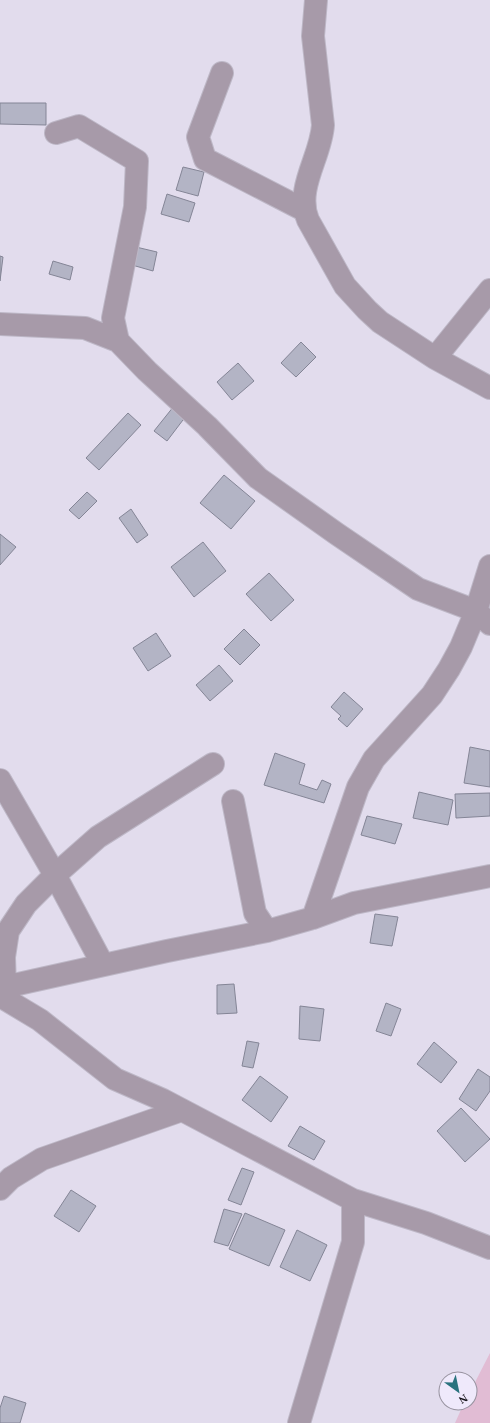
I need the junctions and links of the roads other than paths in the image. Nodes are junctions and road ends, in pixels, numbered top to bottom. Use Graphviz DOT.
graph roads {
  1 [pos="316,0"];
  2 [pos="222,73"];
  3 [pos="56,133"];
  4 [pos="304,210"];
  5 [pos="490,290"];
  6 [pos="0,324"];
  7 [pos="118,341"];
  8 [pos="435,358"];
  9 [pos="490,388"];
  10 [pos="490,566"];
  11 [pos="483,617"];
  12 [pos="212,764"];
  13 [pos="0,780"];
  14 [pos="233,801"];
  15 [pos="55,875"];
  16 [pos="490,876"];
  17 [pos="313,918"];
  18 [pos="267,931"];
  19 [pos="103,965"];
  20 [pos="2,990"];
  21 [pos="182,1110"];
  22 [pos="0,1189"];
  23 [pos="354,1200"];
  24 [pos="490,1248"];
  25 [pos="299,1423"];
  1 -- 4 [label="street"];
  2 -- 4 [label="street"];
  3 -- 7 [label="street"];
  4 -- 8 [label="street"];
  5 -- 8 [label="street"];
  6 -- 7 [label="street"];
  7 -- 11 [label="street"];
  8 -- 9 [label="street"];
  10 -- 11 [label="street"];
  11 -- 17 [label="street"];
  12 -- 15 [label="street"];
  13 -- 15 [label="street"];
  14 -- 18 [label="street"];
  15 -- 19 [label="street"];
  15 -- 20 [label="street"];
  16 -- 17 [label="street"];
  17 -- 18 [label="street"];
  18 -- 19 [label="street"];
  19 -- 20 [label="street"];
  20 -- 21 [label="street"];
  21 -- 22 [label="street"];
  21 -- 23 [label="street"];
  23 -- 24 [label="street"];
  23 -- 25 [label="street"];
}
